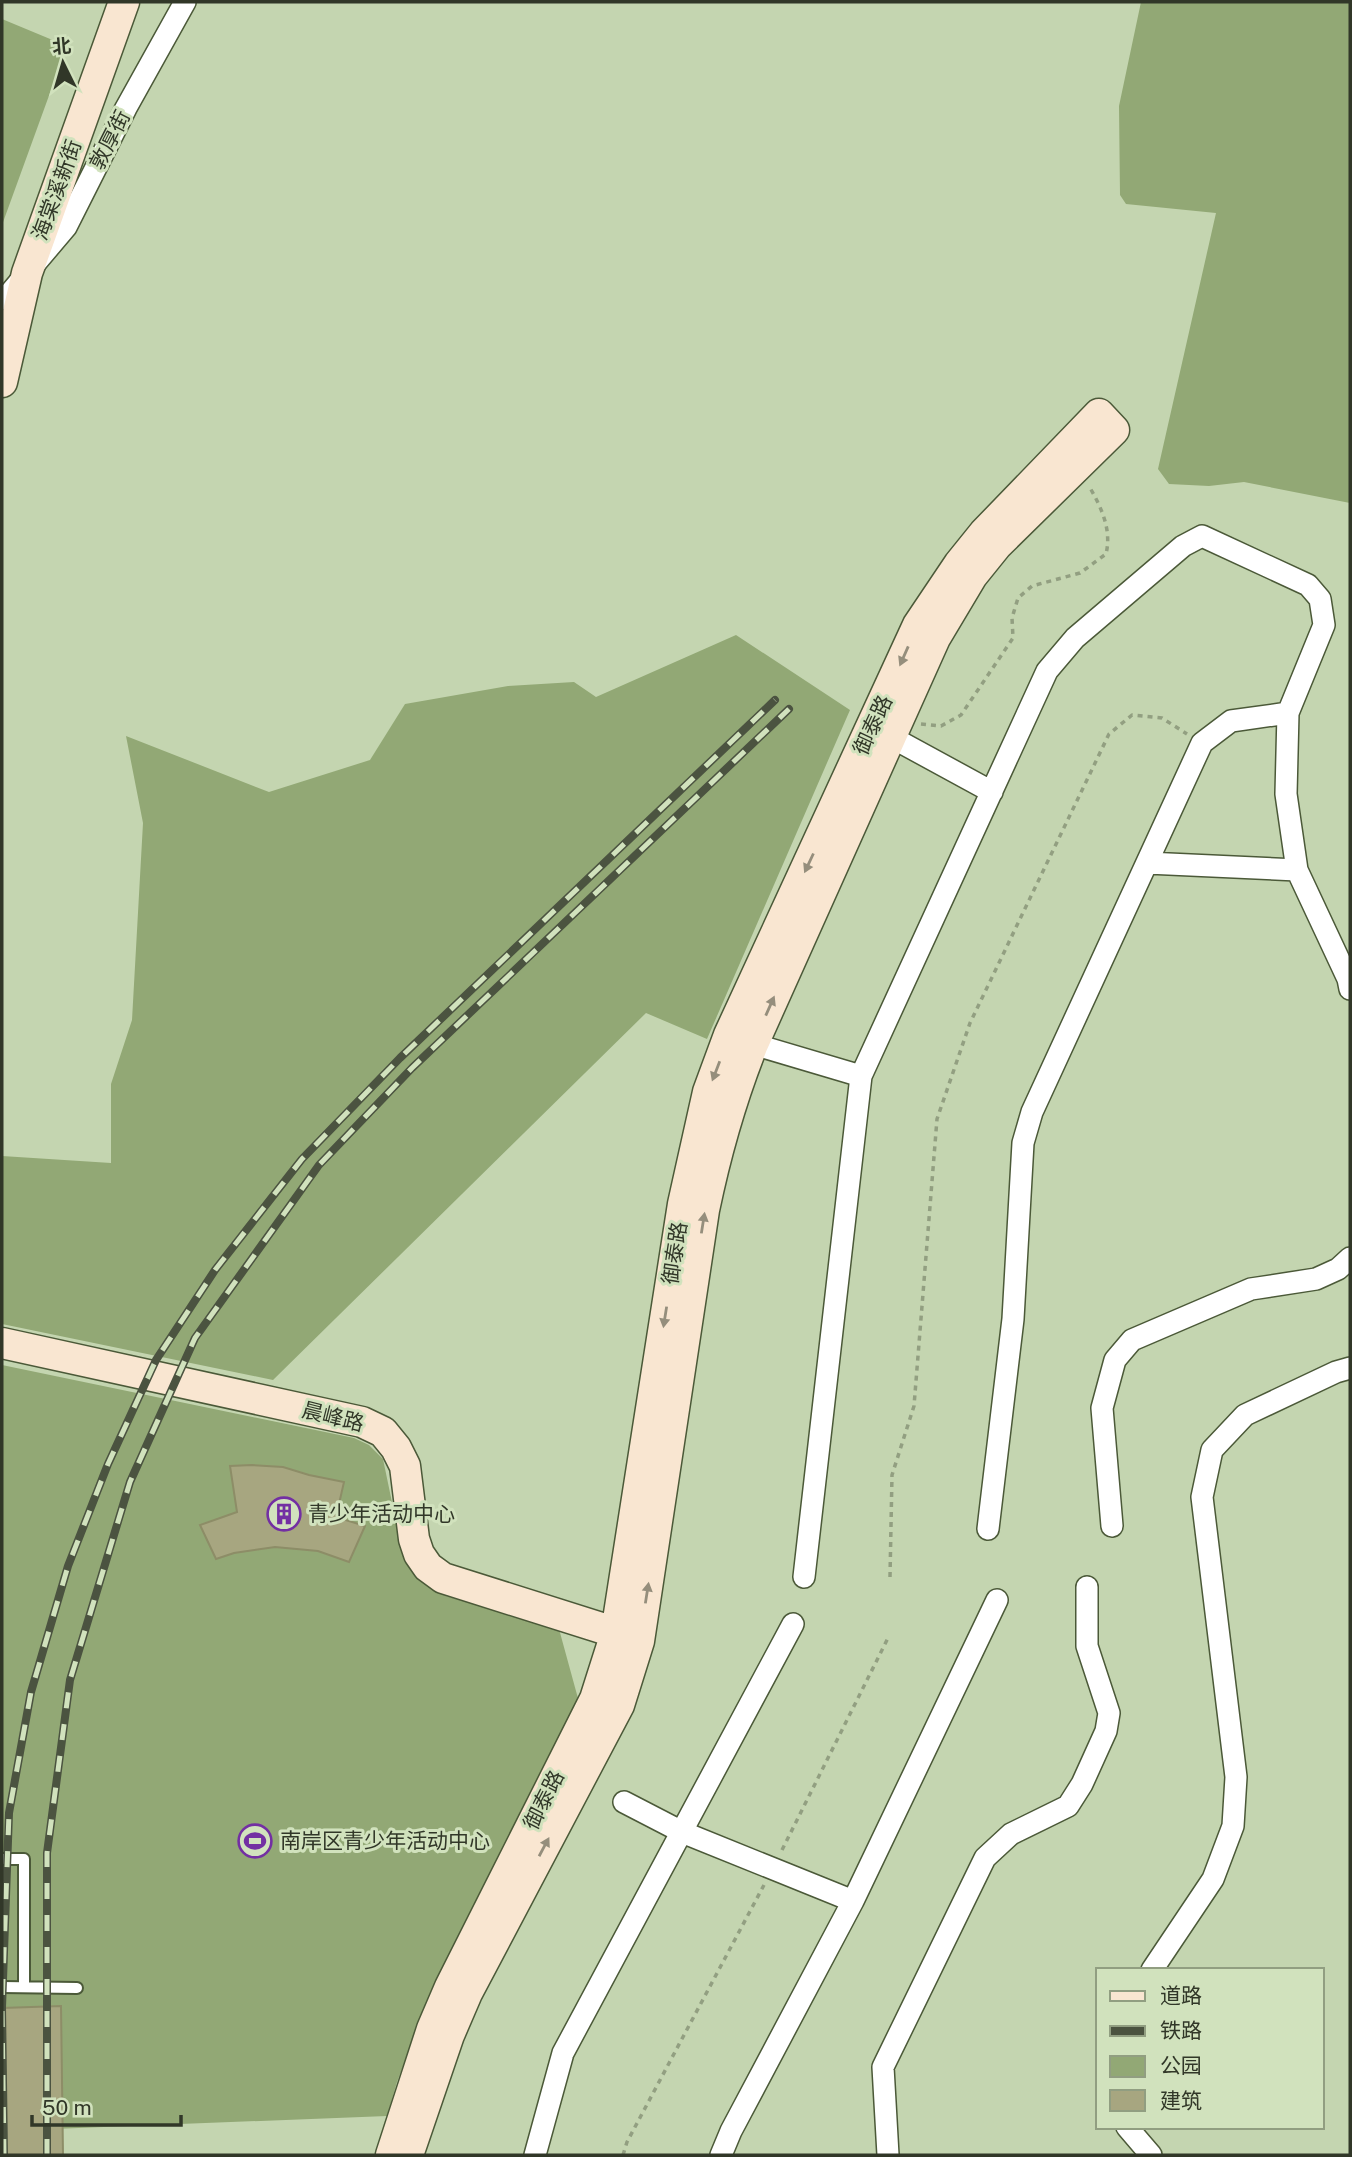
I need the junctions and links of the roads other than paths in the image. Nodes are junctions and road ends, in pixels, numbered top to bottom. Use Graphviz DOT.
graph roads {
  1 [pos="107,2"];
  2 [pos="124,2"];
  3 [pos="185,2"];
  4 [pos="66,227"];
  5 [pos="27,273"];
  6 [pos="3,304"];
  7 [pos="12,339"];
  8 [pos="2,382"];
  9 [pos="1288,713"];
  10 [pos="887,729"];
  11 [pos="992,792"];
  12 [pos="1147,863"];
  13 [pos="1297,870"];
  14 [pos="1350,989"];
  15 [pos="753,1044"];
  16 [pos="861,1076"];
  17 [pos="1350,1258"];
  18 [pos="2,1343"];
  19 [pos="1350,1368"];
  20 [pos="1112,1526"];
  21 [pos="988,1529"];
  22 [pos="804,1577"];
  23 [pos="1087,1587"];
  24 [pos="997,1600"];
  25 [pos="793,1624"];
  26 [pos="628,1637"];
  27 [pos="624,1802"];
  28 [pos="682,1832"];
  29 [pos="2,1859"];
  30 [pos="853,1901"];
  31 [pos="1153,1968"];
  32 [pos="2,1987"];
  33 [pos="24,1987"];
  34 [pos="77,1988"];
  35 [pos="1129,2129"];
  36 [pos="391,2155"];
  37 [pos="408,2155"];
  38 [pos="535,2155"];
  39 [pos="721,2155"];
  40 [pos="888,2155"];
  41 [pos="1151,2155"];
  1 -- 6 [label="street, 海棠溪新街"];
  2 -- 5 [label="street, 海棠溪新街"];
  3 -- 4 [label="street, 敦厚街"];
  4 -- 5 [label="street, 敦厚街"];
  4 -- 7 [label="street"];
  5 -- 6 [label="street, 敦厚街"];
  5 -- 7 [label="street, 海棠溪新街"];
  7 -- 8 [label="street, 海棠溪新街"];
  9 -- 11 [label="street"];
  9 -- 12 [label="street"];
  9 -- 13 [label="street"];
  10 -- 10 [label="street, 御泰路, one-way"];
  10 -- 11 [label="street"];
  15 -- 10 [label="street, 御泰路, one-way"];
  10 -- 26 [label="street, 御泰路, one-way"];
  11 -- 16 [label="street"];
  12 -- 13 [label="street"];
  12 -- 21 [label="street"];
  13 -- 14 [label="street"];
  15 -- 16 [label="street"];
  26 -- 15 [label="street, 御泰路, one-way"];
  16 -- 22 [label="street"];
  17 -- 20 [label="street"];
  18 -- 26 [label="street, 晨峰路"];
  19 -- 31 [label="street"];
  23 -- 40 [label="street"];
  24 -- 30 [label="street"];
  25 -- 28 [label="street"];
  26 -- 36 [label="street, 御泰路"];
  37 -- 26 [label="street, 御泰路, one-way"];
  27 -- 28 [label="street"];
  28 -- 30 [label="street"];
  28 -- 38 [label="street"];
  29 -- 33 [label="lane"];
  30 -- 39 [label="street"];
  32 -- 33 [label="lane"];
  33 -- 34 [label="lane"];
  35 -- 41 [label="street"];
}
